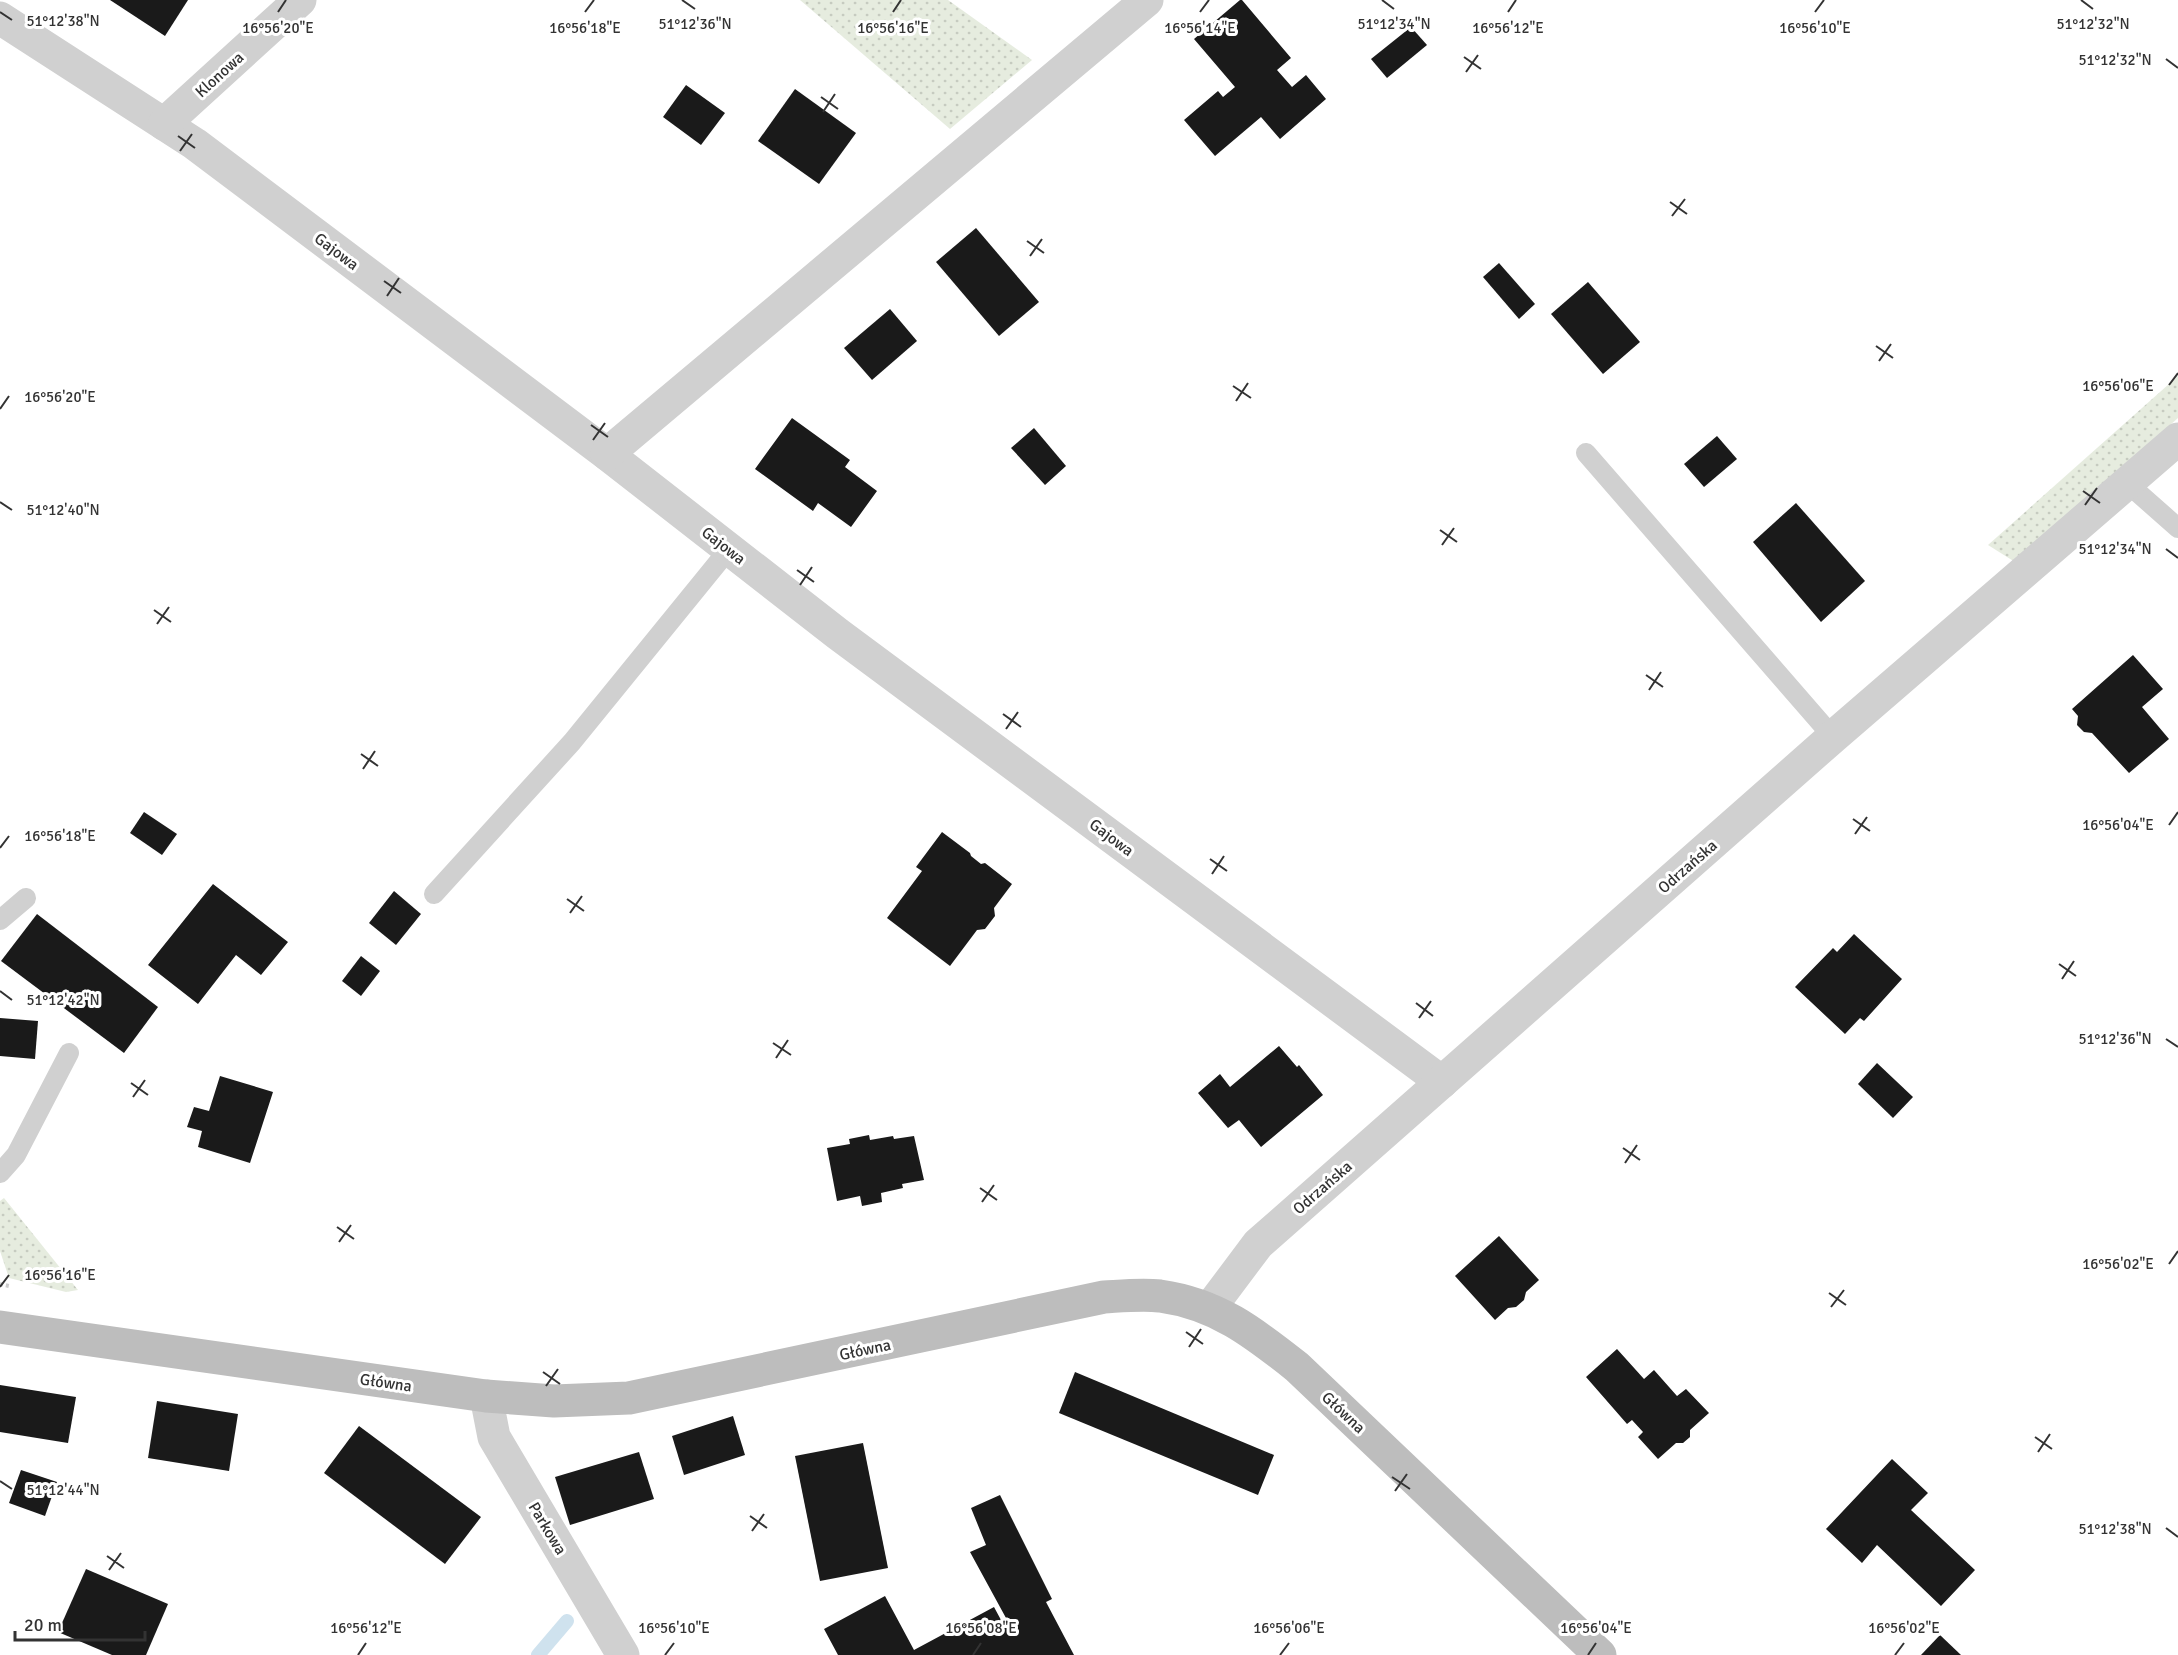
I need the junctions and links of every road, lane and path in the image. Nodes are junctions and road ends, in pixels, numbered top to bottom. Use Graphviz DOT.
graph roads {
  1 [pos="300,0"];
  2 [pos="1147,0"];
  3 [pos="0,18"];
  4 [pos="164,124"];
  5 [pos="2178,439"];
  6 [pos="1586,453"];
  7 [pos="607,454"];
  8 [pos="2127,483"];
  9 [pos="2178,528"];
  10 [pos="729,549"];
  11 [pos="1833,737"];
  12 [pos="434,894"];
  13 [pos="26,898"];
  14 [pos="0,920"];
  15 [pos="69,1053"];
  16 [pos="1442,1082"];
  17 [pos="0,1173"];
  18 [pos="0,1284"];
  19 [pos="11,1287"];
  20 [pos="1210,1308"];
  21 [pos="0,1327"];
  22 [pos="486,1396"];
  23 [pos="623,1655"];
  24 [pos="1600,1655"];
  1 -- 4 [label="street, Klonowa"];
  2 -- 7 [label="street"];
  3 -- 4 [label="street, Gajowa"];
  4 -- 7 [label="street, Gajowa"];
  5 -- 8 [label="street, Odrzańska"];
  6 -- 11 [label="lane"];
  7 -- 10 [label="street, Gajowa"];
  8 -- 9 [label="lane"];
  8 -- 11 [label="street, Odrzańska"];
  10 -- 12 [label="lane"];
  10 -- 16 [label="street, Gajowa"];
  11 -- 16 [label="street, Odrzańska"];
  13 -- 14 [label="lane"];
  15 -- 17 [label="lane"];
  16 -- 20 [label="street, Odrzańska"];
  18 -- 19 [label="path"];
  20 -- 22 [label="street, Główna"];
  20 -- 24 [label="street, Główna"];
  21 -- 22 [label="street, Główna"];
  22 -- 23 [label="street, Parkowa"];
}
